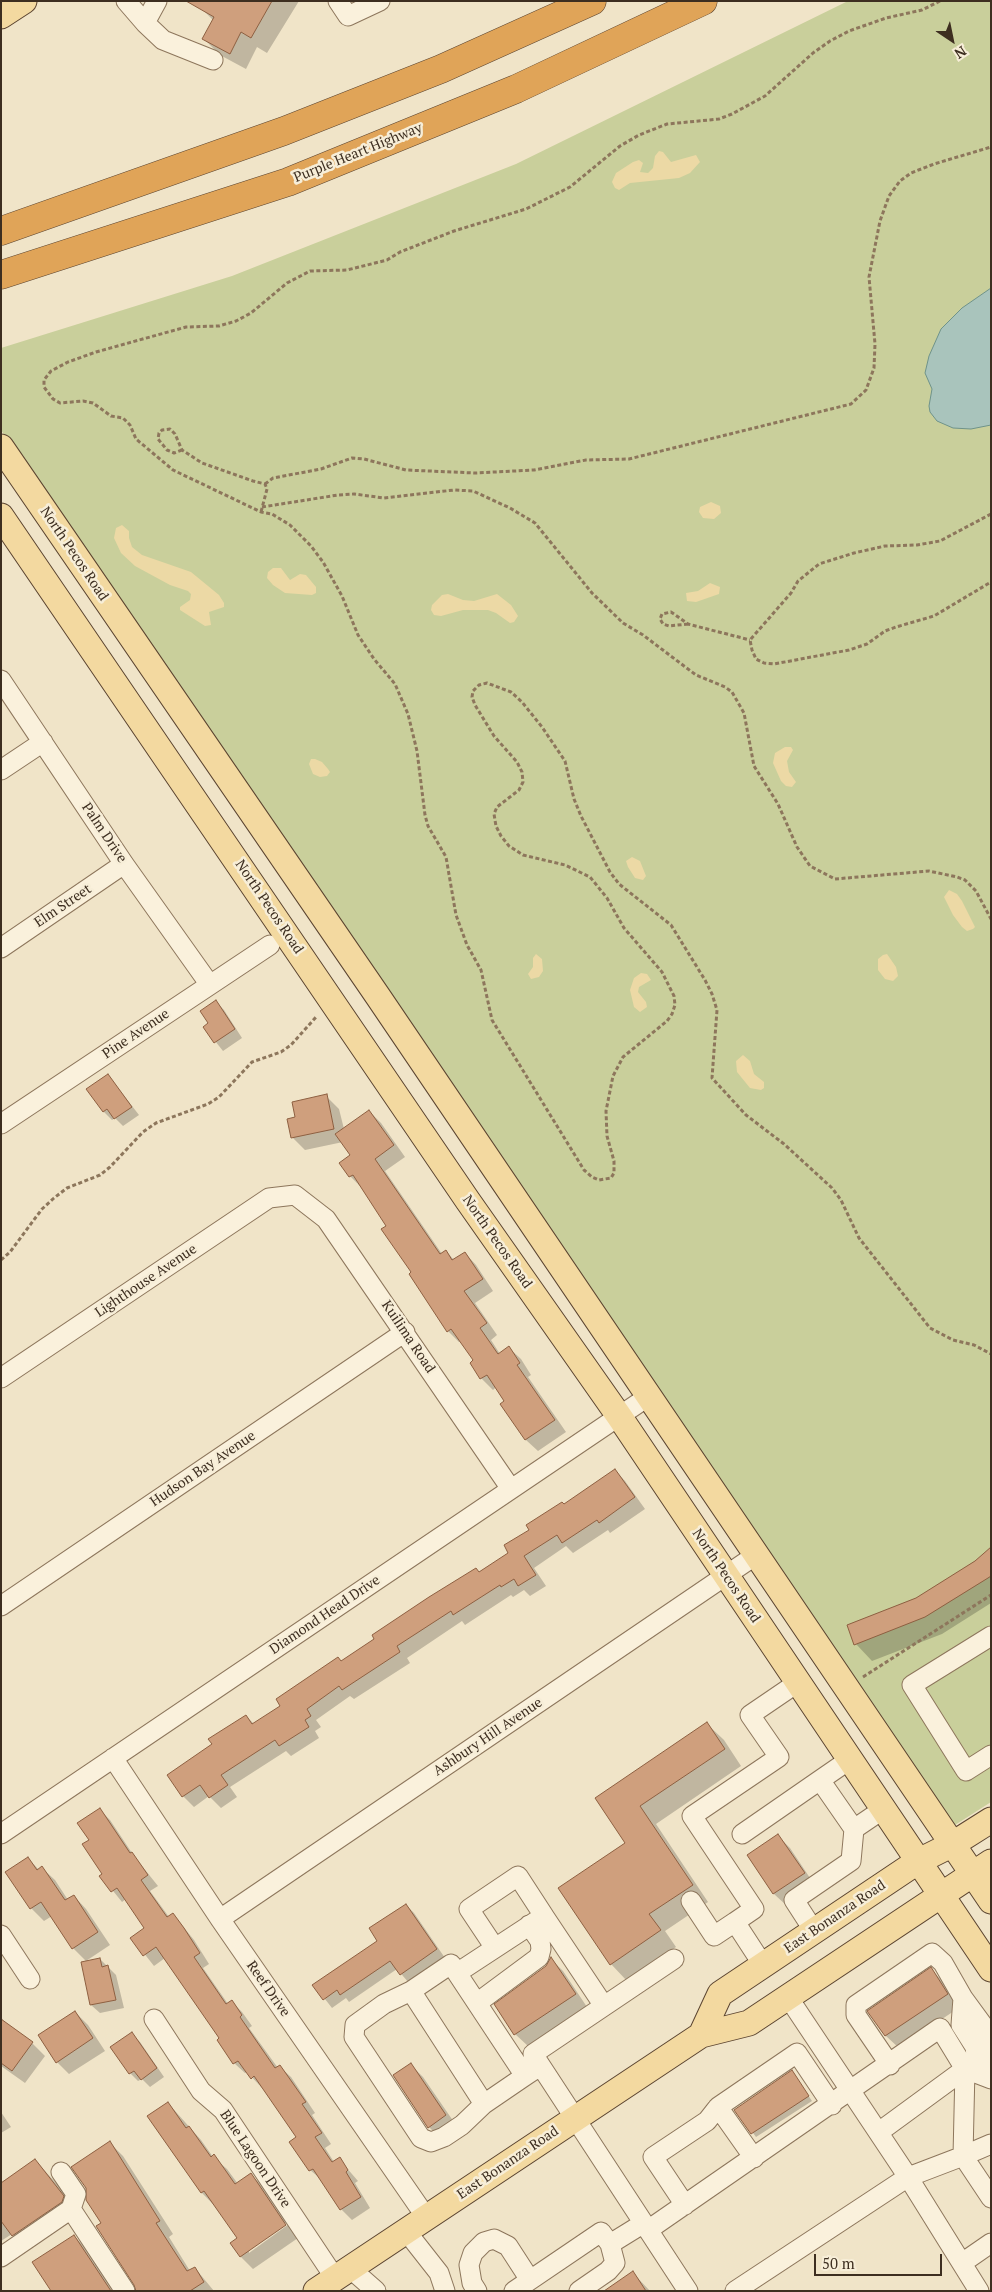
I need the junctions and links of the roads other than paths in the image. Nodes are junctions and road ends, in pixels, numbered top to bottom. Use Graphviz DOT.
graph roads {
  1 [pos="24,1"];
  2 [pos="126,1"];
  3 [pos="157,1"];
  4 [pos="338,1"];
  5 [pos="380,1"];
  6 [pos="592,1"];
  7 [pos="703,1"];
  8 [pos="1,16"];
  9 [pos="145,23"];
  10 [pos="214,60"];
  11 [pos="1,232"];
  12 [pos="1,275"];
  13 [pos="1,448"];
  14 [pos="1,516"];
  15 [pos="1,680"];
  16 [pos="43,742"];
  17 [pos="1,770"];
  18 [pos="124,864"];
  19 [pos="270,945"];
  20 [pos="1,948"];
  21 [pos="210,985"];
  22 [pos="1,1124"];
  23 [pos="294,1195"];
  24 [pos="405,1332"];
  25 [pos="1,1378"];
  26 [pos="649,1396"];
  27 [pos="619,1416"];
  28 [pos="511,1489"];
  29 [pos="756,1555"];
  30 [pos="725,1576"];
  31 [pos="1,1606"];
  32 [pos="991,1636"];
  33 [pos="797,1683"];
  34 [pos="991,1755"];
  35 [pos="113,1758"];
  36 [pos="849,1760"];
  37 [pos="820,1780"];
  38 [pos="882,1810"];
  39 [pos="991,1820"];
  40 [pos="854,1829"];
  41 [pos="1,1834"];
  42 [pos="742,1834"];
  43 [pos="953,1844"];
  44 [pos="917,1862"];
  45 [pos="982,1868"];
  46 [pos="940,1895"];
  47 [pos="691,1901"];
  48 [pos="991,1901"];
  49 [pos="220,1918"];
  50 [pos="536,1920"];
  51 [pos="735,1922"];
  52 [pos="814,1931"];
  53 [pos="1,1935"];
  54 [pos="495,1948"];
  55 [pos="674,1959"];
  56 [pos="764,1965"];
  57 [pos="991,1969"];
  58 [pos="457,1973"];
  59 [pos="30,1979"];
  60 [pos="411,1991"];
  61 [pos="788,1997"];
  62 [pos="477,2002"];
  63 [pos="604,2006"];
  64 [pos="154,2019"];
  65 [pos="701,2035"];
  66 [pos="890,2064"];
  67 [pos="533,2071"];
  68 [pos="978,2074"];
  69 [pos="851,2092"];
  70 [pos="484,2104"];
  71 [pos="832,2105"];
  72 [pos="718,2108"];
  73 [pos="574,2119"];
  74 [pos="879,2132"];
  75 [pos="991,2144"];
  76 [pos="963,2156"];
  77 [pos="754,2158"];
  78 [pos="61,2172"];
  79 [pos="908,2177"];
  80 [pos="991,2198"];
  81 [pos="685,2205"];
  82 [pos="71,2209"];
  83 [pos="426,2217"];
  84 [pos="646,2227"];
  85 [pos="406,2231"];
  86 [pos="991,2243"];
  87 [pos="610,2244"];
  88 [pos="1,2257"];
  89 [pos="962,2262"];
  90 [pos="530,2280"];
  91 [pos="340,2282"];
  92 [pos="125,2291"];
  93 [pos="376,2291"];
  94 [pos="445,2291"];
  95 [pos="477,2291"];
  96 [pos="514,2291"];
  97 [pos="578,2291"];
  98 [pos="688,2291"];
  99 [pos="735,2291"];
  100 [pos="979,2291"];
  1 -- 8 [label="main road"];
  2 -- 9 [label="street"];
  3 -- 9 [label="street"];
  4 -- 5 [label="street"];
  6 -- 11 [label="highway"];
  7 -- 12 [label="highway, Purple Heart Highway"];
  9 -- 10 [label="street"];
  13 -- 26 [label="main road, North Pecos Road"];
  14 -- 27 [label="main road, North Pecos Road"];
  15 -- 16 [label="street, Palm Drive"];
  16 -- 17 [label="street"];
  16 -- 18 [label="street, Palm Drive"];
  18 -- 20 [label="street, Elm Street"];
  18 -- 21 [label="street, Palm Drive"];
  19 -- 21 [label="street, Pine Avenue"];
  21 -- 22 [label="street, Pine Avenue"];
  23 -- 24 [label="street, Kuilima Road"];
  23 -- 25 [label="street, Lighthouse Avenue"];
  24 -- 28 [label="street, Kuilima Road"];
  24 -- 31 [label="street, Hudson Bay Avenue"];
  26 -- 27 [label="street, Diamond Head Drive"];
  26 -- 29 [label="main road, North Pecos Road"];
  27 -- 28 [label="street, Diamond Head Drive"];
  27 -- 30 [label="main road, North Pecos Road"];
  28 -- 35 [label="street, Diamond Head Drive"];
  29 -- 30 [label="street, Ashbury Hill Avenue"];
  29 -- 43 [label="main road, North Pecos Road"];
  30 -- 33 [label="main road, North Pecos Road"];
  30 -- 49 [label="street, Ashbury Hill Avenue"];
  32 -- 34 [label="street"];
  33 -- 36 [label="main road, North Pecos Road"];
  33 -- 51 [label="street"];
  35 -- 41 [label="street, Diamond Head Drive"];
  35 -- 49 [label="street, Reef Drive"];
  36 -- 37 [label="street"];
  36 -- 38 [label="main road, North Pecos Road"];
  37 -- 40 [label="street"];
  37 -- 42 [label="street"];
  38 -- 40 [label="street"];
  38 -- 44 [label="main road, North Pecos Road"];
  39 -- 43 [label="main road, East Bonanza Road"];
  40 -- 52 [label="street"];
  43 -- 44 [label="main road, East Bonanza Road"];
  43 -- 45 [label="main road, North Pecos Road"];
  44 -- 46 [label="main road, North Pecos Road"];
  44 -- 52 [label="main road, East Bonanza Road"];
  45 -- 46 [label="main road, East Bonanza Road"];
  45 -- 48 [label="main road, North Pecos Road"];
  46 -- 57 [label="main road, North Pecos Road"];
  46 -- 61 [label="main road, East Bonanza Road"];
  47 -- 51 [label="street"];
  49 -- 83 [label="street, Reef Drive"];
  50 -- 54 [label="street"];
  50 -- 54 [label="street"];
  50 -- 62 [label="street"];
  50 -- 63 [label="street"];
  51 -- 56 [label="street"];
  52 -- 56 [label="main road, East Bonanza Road"];
  53 -- 59 [label="street"];
  54 -- 58 [label="street"];
  55 -- 63 [label="street"];
  56 -- 65 [label="main road, East Bonanza Road"];
  58 -- 60 [label="street"];
  58 -- 62 [label="street"];
  60 -- 70 [label="street"];
  60 -- 70 [label="street"];
  61 -- 65 [label="main road, East Bonanza Road"];
  61 -- 69 [label="street"];
  62 -- 67 [label="street"];
  63 -- 67 [label="street"];
  64 -- 91 [label="street, Blue Lagoon Drive"];
  65 -- 73 [label="main road, East Bonanza Road"];
  66 -- 68 [label="street"];
  66 -- 68 [label="street"];
  66 -- 69 [label="street"];
  67 -- 70 [label="street"];
  67 -- 73 [label="street"];
  68 -- 74 [label="street"];
  68 -- 76 [label="street"];
  69 -- 71 [label="street"];
  69 -- 74 [label="street"];
  71 -- 72 [label="street"];
  71 -- 77 [label="street"];
  72 -- 77 [label="street"];
  72 -- 81 [label="street"];
  73 -- 83 [label="main road, East Bonanza Road"];
  73 -- 84 [label="street"];
  74 -- 79 [label="street"];
  75 -- 76 [label="street"];
  76 -- 79 [label="street"];
  76 -- 80 [label="street"];
  77 -- 81 [label="street"];
  78 -- 82 [label="street"];
  79 -- 89 [label="street"];
  79 -- 99 [label="street"];
  81 -- 84 [label="street"];
  82 -- 88 [label="street"];
  82 -- 92 [label="street"];
  83 -- 85 [label="main road, East Bonanza Road"];
  84 -- 87 [label="street"];
  84 -- 98 [label="street"];
  85 -- 91 [label="main road, East Bonanza Road"];
  85 -- 94 [label="street"];
  86 -- 89 [label="street"];
  87 -- 90 [label="street"];
  87 -- 97 [label="street"];
  89 -- 100 [label="street"];
  90 -- 95 [label="street"];
  90 -- 96 [label="street"];
  91 -- 93 [label="street, Blue Lagoon Drive"];
}
